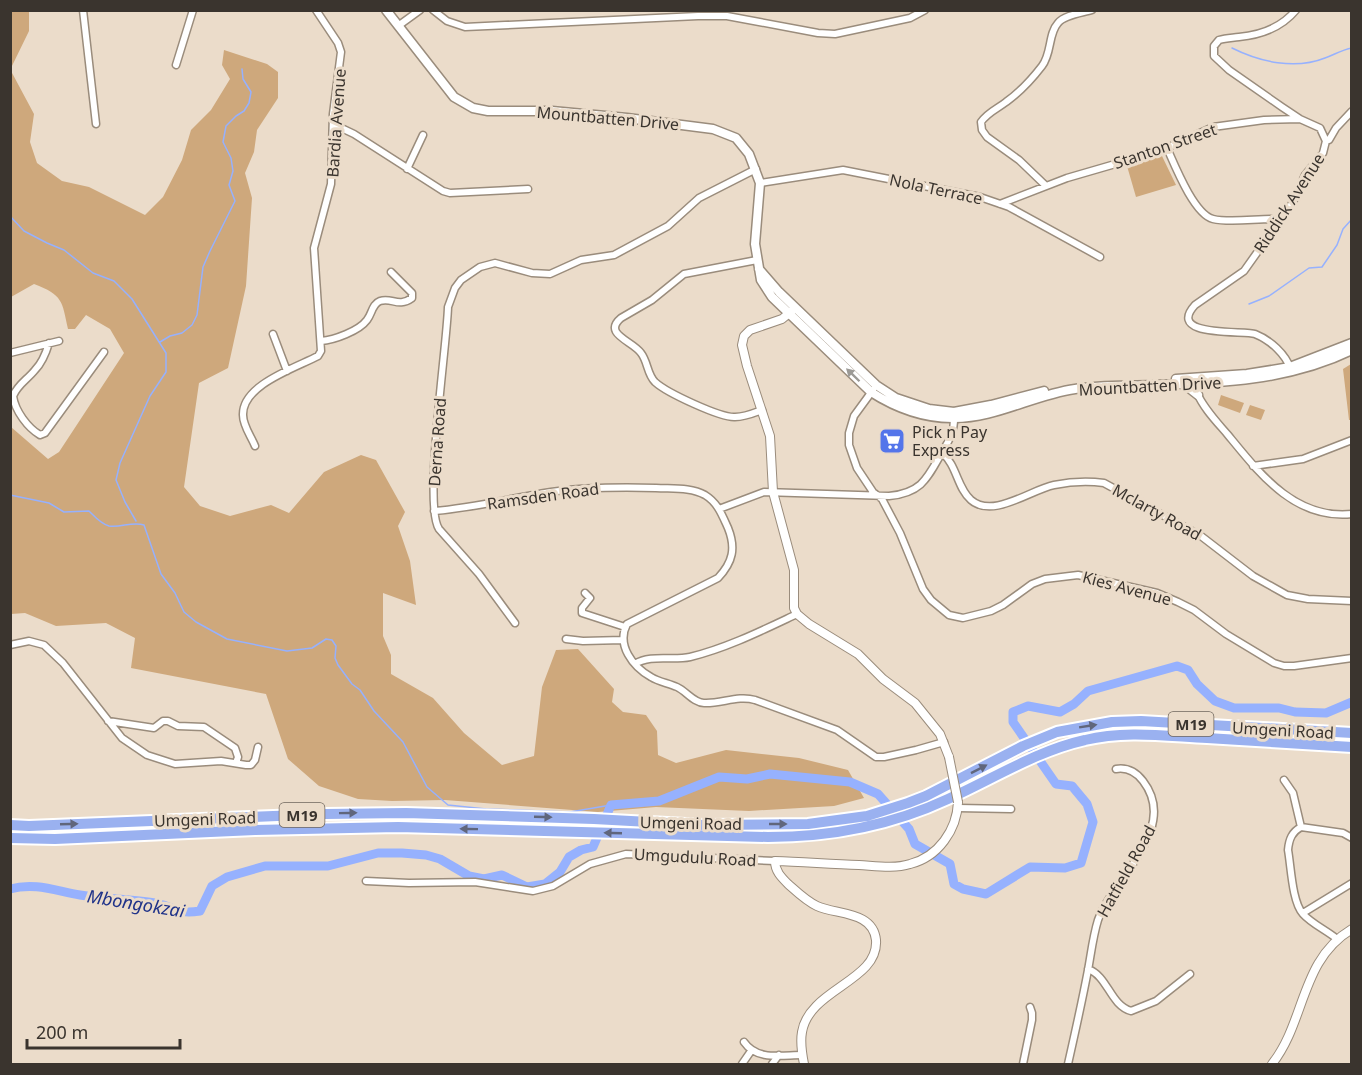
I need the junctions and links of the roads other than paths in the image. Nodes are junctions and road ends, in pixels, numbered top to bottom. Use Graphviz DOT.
graph roads {
  1 [pos="83,10"];
  2 [pos="193,10"];
  3 [pos="316,10"];
  4 [pos="386,10"];
  5 [pos="420,10"];
  6 [pos="433,10"];
  7 [pos="720,10"];
  8 [pos="926,10"];
  9 [pos="1092,10"];
  10 [pos="1296,10"];
  11 [pos="699,13"];
  12 [pos="727,16"];
  13 [pos="398,26"];
  14 [pos="176,65"];
  15 [pos="1352,111"];
  16 [pos="1300,119"];
  17 [pos="96,124"];
  18 [pos="333,124"];
  19 [pos="423,135"];
  20 [pos="1326,141"];
  21 [pos="1167,148"];
  22 [pos="407,169"];
  23 [pos="756,169"];
  24 [pos="760,183"];
  25 [pos="1045,185"];
  26 [pos="528,189"];
  27 [pos="1000,204"];
  28 [pos="1278,221"];
  29 [pos="1100,257"];
  30 [pos="758,264"];
  31 [pos="391,272"];
  32 [pos="792,310"];
  33 [pos="273,334"];
  34 [pos="59,341"];
  35 [pos="321,341"];
  36 [pos="1352,343"];
  37 [pos="49,344"];
  38 [pos="1352,350"];
  39 [pos="104,352"];
  40 [pos="10,353"];
  41 [pos="1291,370"];
  42 [pos="287,371"];
  43 [pos="1195,381"];
  44 [pos="1184,384"];
  45 [pos="874,388"];
  46 [pos="1198,395"];
  47 [pos="762,410"];
  48 [pos="954,415"];
  49 [pos="1352,440"];
  50 [pos="255,446"];
  51 [pos="942,453"];
  52 [pos="1253,466"];
  53 [pos="773,492"];
  54 [pos="879,496"];
  55 [pos="719,508"];
  56 [pos="434,511"];
  57 [pos="1352,514"];
  58 [pos="585,593"];
  59 [pos="1352,601"];
  60 [pos="797,614"];
  61 [pos="515,623"];
  62 [pos="626,627"];
  63 [pos="566,639"];
  64 [pos="623,640"];
  65 [pos="10,645"];
  66 [pos="1352,658"];
  67 [pos="635,664"];
  68 [pos="108,721"];
  69 [pos="1352,734"];
  70 [pos="944,742"];
  71 [pos="258,747"];
  72 [pos="1352,747"];
  73 [pos="236,763"];
  74 [pos="1116,769"];
  75 [pos="1284,780"];
  76 [pos="958,805"];
  77 [pos="1011,809"];
  78 [pos="10,825"];
  79 [pos="1301,827"];
  80 [pos="1351,836"];
  81 [pos="10,838"];
  82 [pos="775,861"];
  83 [pos="366,881"];
  84 [pos="1352,883"];
  85 [pos="1303,914"];
  86 [pos="1352,928"];
  87 [pos="1337,939"];
  88 [pos="1088,969"];
  89 [pos="1190,974"];
  90 [pos="1030,1008"];
  91 [pos="744,1042"];
  92 [pos="751,1051"];
  93 [pos="779,1055"];
  94 [pos="802,1055"];
  95 [pos="742,1065"];
  96 [pos="772,1065"];
  97 [pos="804,1065"];
  98 [pos="1023,1065"];
  99 [pos="1068,1065"];
  100 [pos="1272,1065"];
  1 -- 17 [label="street"];
  2 -- 14 [label="street"];
  3 -- 18 [label="street, Bardia Avenue"];
  4 -- 13 [label="main road, Mountbatten Drive"];
  5 -- 13 [label="street"];
  6 -- 11 [label="street"];
  7 -- 12 [label="street"];
  8 -- 12 [label="street"];
  9 -- 25 [label="street"];
  10 -- 16 [label="street, Riddick Avenue"];
  11 -- 12 [label="street"];
  13 -- 23 [label="main road, Mountbatten Drive"];
  15 -- 20 [label="street"];
  16 -- 20 [label="street, Riddick Avenue"];
  16 -- 21 [label="street, Stanton Street"];
  18 -- 22 [label="street"];
  18 -- 35 [label="street, Bardia Avenue"];
  19 -- 22 [label="street"];
  20 -- 28 [label="street, Riddick Avenue"];
  21 -- 25 [label="street, Stanton Street"];
  21 -- 28 [label="street"];
  22 -- 26 [label="street"];
  23 -- 24 [label="main road, Mountbatten Drive"];
  23 -- 56 [label="street, Derna Road"];
  24 -- 27 [label="street, Nola Terrace"];
  24 -- 30 [label="main road, Mountbatten Drive"];
  25 -- 27 [label="street, Stanton Street"];
  27 -- 29 [label="street, Nola Terrace"];
  28 -- 41 [label="street, Riddick Avenue"];
  30 -- 32 [label="main road, Mountbatten Drive"];
  30 -- 47 [label="street"];
  31 -- 35 [label="street"];
  32 -- 45 [label="main road, Mountbatten Drive"];
  32 -- 47 [label="street"];
  33 -- 42 [label="street"];
  34 -- 37 [label="street"];
  35 -- 42 [label="street"];
  36 -- 41 [label="main road, Mountbatten Drive"];
  37 -- 39 [label="street"];
  37 -- 40 [label="street"];
  38 -- 41 [label="main road, Mountbatten Drive"];
  41 -- 43 [label="main road, Mountbatten Drive"];
  42 -- 50 [label="street"];
  43 -- 44 [label="main road, Mountbatten Drive"];
  43 -- 46 [label="street"];
  43 -- 48 [label="main road, Mountbatten Drive"];
  44 -- 46 [label="main road"];
  44 -- 48 [label="main road, Mountbatten Drive"];
  45 -- 48 [label="main road, Mountbatten Drive"];
  45 -- 54 [label="street, Kies Avenue"];
  46 -- 52 [label="street"];
  47 -- 53 [label="street"];
  48 -- 51 [label="street"];
  49 -- 52 [label="street"];
  51 -- 54 [label="street"];
  51 -- 59 [label="street, Mclarty Road"];
  52 -- 57 [label="street"];
  53 -- 54 [label="street"];
  53 -- 55 [label="street"];
  53 -- 60 [label="street"];
  54 -- 66 [label="street, Kies Avenue"];
  55 -- 56 [label="street, Ramsden Road"];
  55 -- 62 [label="street"];
  56 -- 61 [label="street, Derna Road"];
  58 -- 62 [label="street"];
  60 -- 67 [label="street"];
  60 -- 70 [label="street"];
  62 -- 64 [label="street"];
  63 -- 64 [label="street"];
  64 -- 67 [label="street"];
  65 -- 68 [label="street"];
  67 -- 70 [label="street"];
  68 -- 73 [label="street"];
  68 -- 73 [label="street"];
  78 -- 69 [label="highway, Umgeni Road / M19, one-way"];
  70 -- 76 [label="street, bridge"];
  71 -- 73 [label="street"];
  72 -- 81 [label="highway, Umgeni Road / M19, one-way"];
  74 -- 88 [label="street, Hatfield Road"];
  75 -- 79 [label="street"];
  76 -- 77 [label="street"];
  76 -- 82 [label="street"];
  79 -- 80 [label="street"];
  79 -- 85 [label="street"];
  82 -- 83 [label="street, Umgudulu Road"];
  82 -- 94 [label="street, Umgudulu Road"];
  84 -- 85 [label="street"];
  85 -- 87 [label="street"];
  86 -- 87 [label="street"];
  87 -- 100 [label="street"];
  88 -- 89 [label="street"];
  88 -- 99 [label="street, Hatfield Road"];
  90 -- 98 [label="street"];
  91 -- 92 [label="street"];
  92 -- 93 [label="street"];
  92 -- 95 [label="street"];
  93 -- 94 [label="street"];
  93 -- 96 [label="street"];
  94 -- 97 [label="street, Umgudulu Road"];
}
